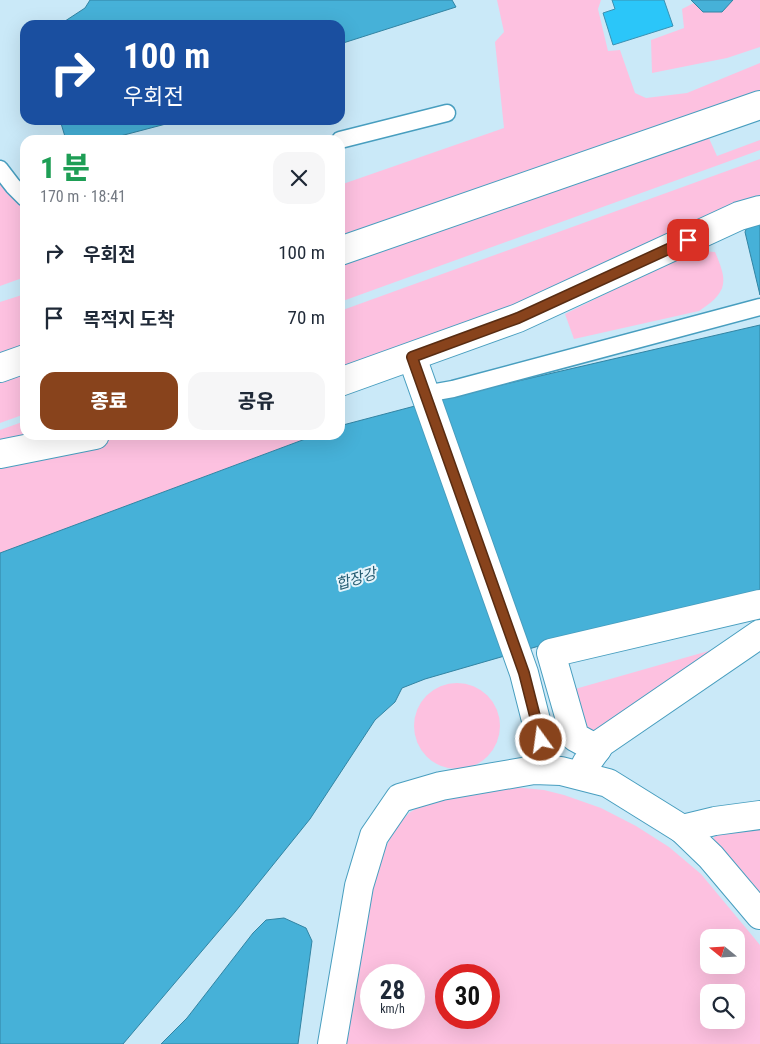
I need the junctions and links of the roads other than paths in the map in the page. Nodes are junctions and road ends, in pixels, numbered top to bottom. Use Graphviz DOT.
graph roads {
  1 [pos="760,105"];
  2 [pos="446,113"];
  3 [pos="345,139"];
  4 [pos="0,169"];
  5 [pos="20,193"];
  6 [pos="760,210"];
  7 [pos="345,249"];
  8 [pos="760,307"];
  9 [pos="412,357"];
  10 [pos="20,361"];
  11 [pos="0,368"];
  12 [pos="345,380"];
  13 [pos="426,396"];
  14 [pos="70,440"];
  15 [pos="0,454"];
  16 [pos="760,604"];
  17 [pos="760,634"];
  18 [pos="597,749"];
  19 [pos="534,770"];
  20 [pos="579,775"];
  21 [pos="760,815"];
  22 [pos="682,829"];
  23 [pos="760,915"];
  24 [pos="332,1044"];
  1 -- 7 [label="street"];
  2 -- 3 [label="lane"];
  4 -- 5 [label="lane"];
  6 -- 9 [label="street"];
  8 -- 13 [label="lane"];
  9 -- 12 [label="street"];
  9 -- 13 [label="street"];
  10 -- 11 [label="street"];
  13 -- 19 [label="street"];
  14 -- 15 [label="street"];
  16 -- 18 [label="street"];
  17 -- 18 [label="street"];
  18 -- 20 [label="street"];
  19 -- 20 [label="street"];
  19 -- 24 [label="street"];
  20 -- 22 [label="street"];
  21 -- 22 [label="street"];
  22 -- 23 [label="street"];
}
